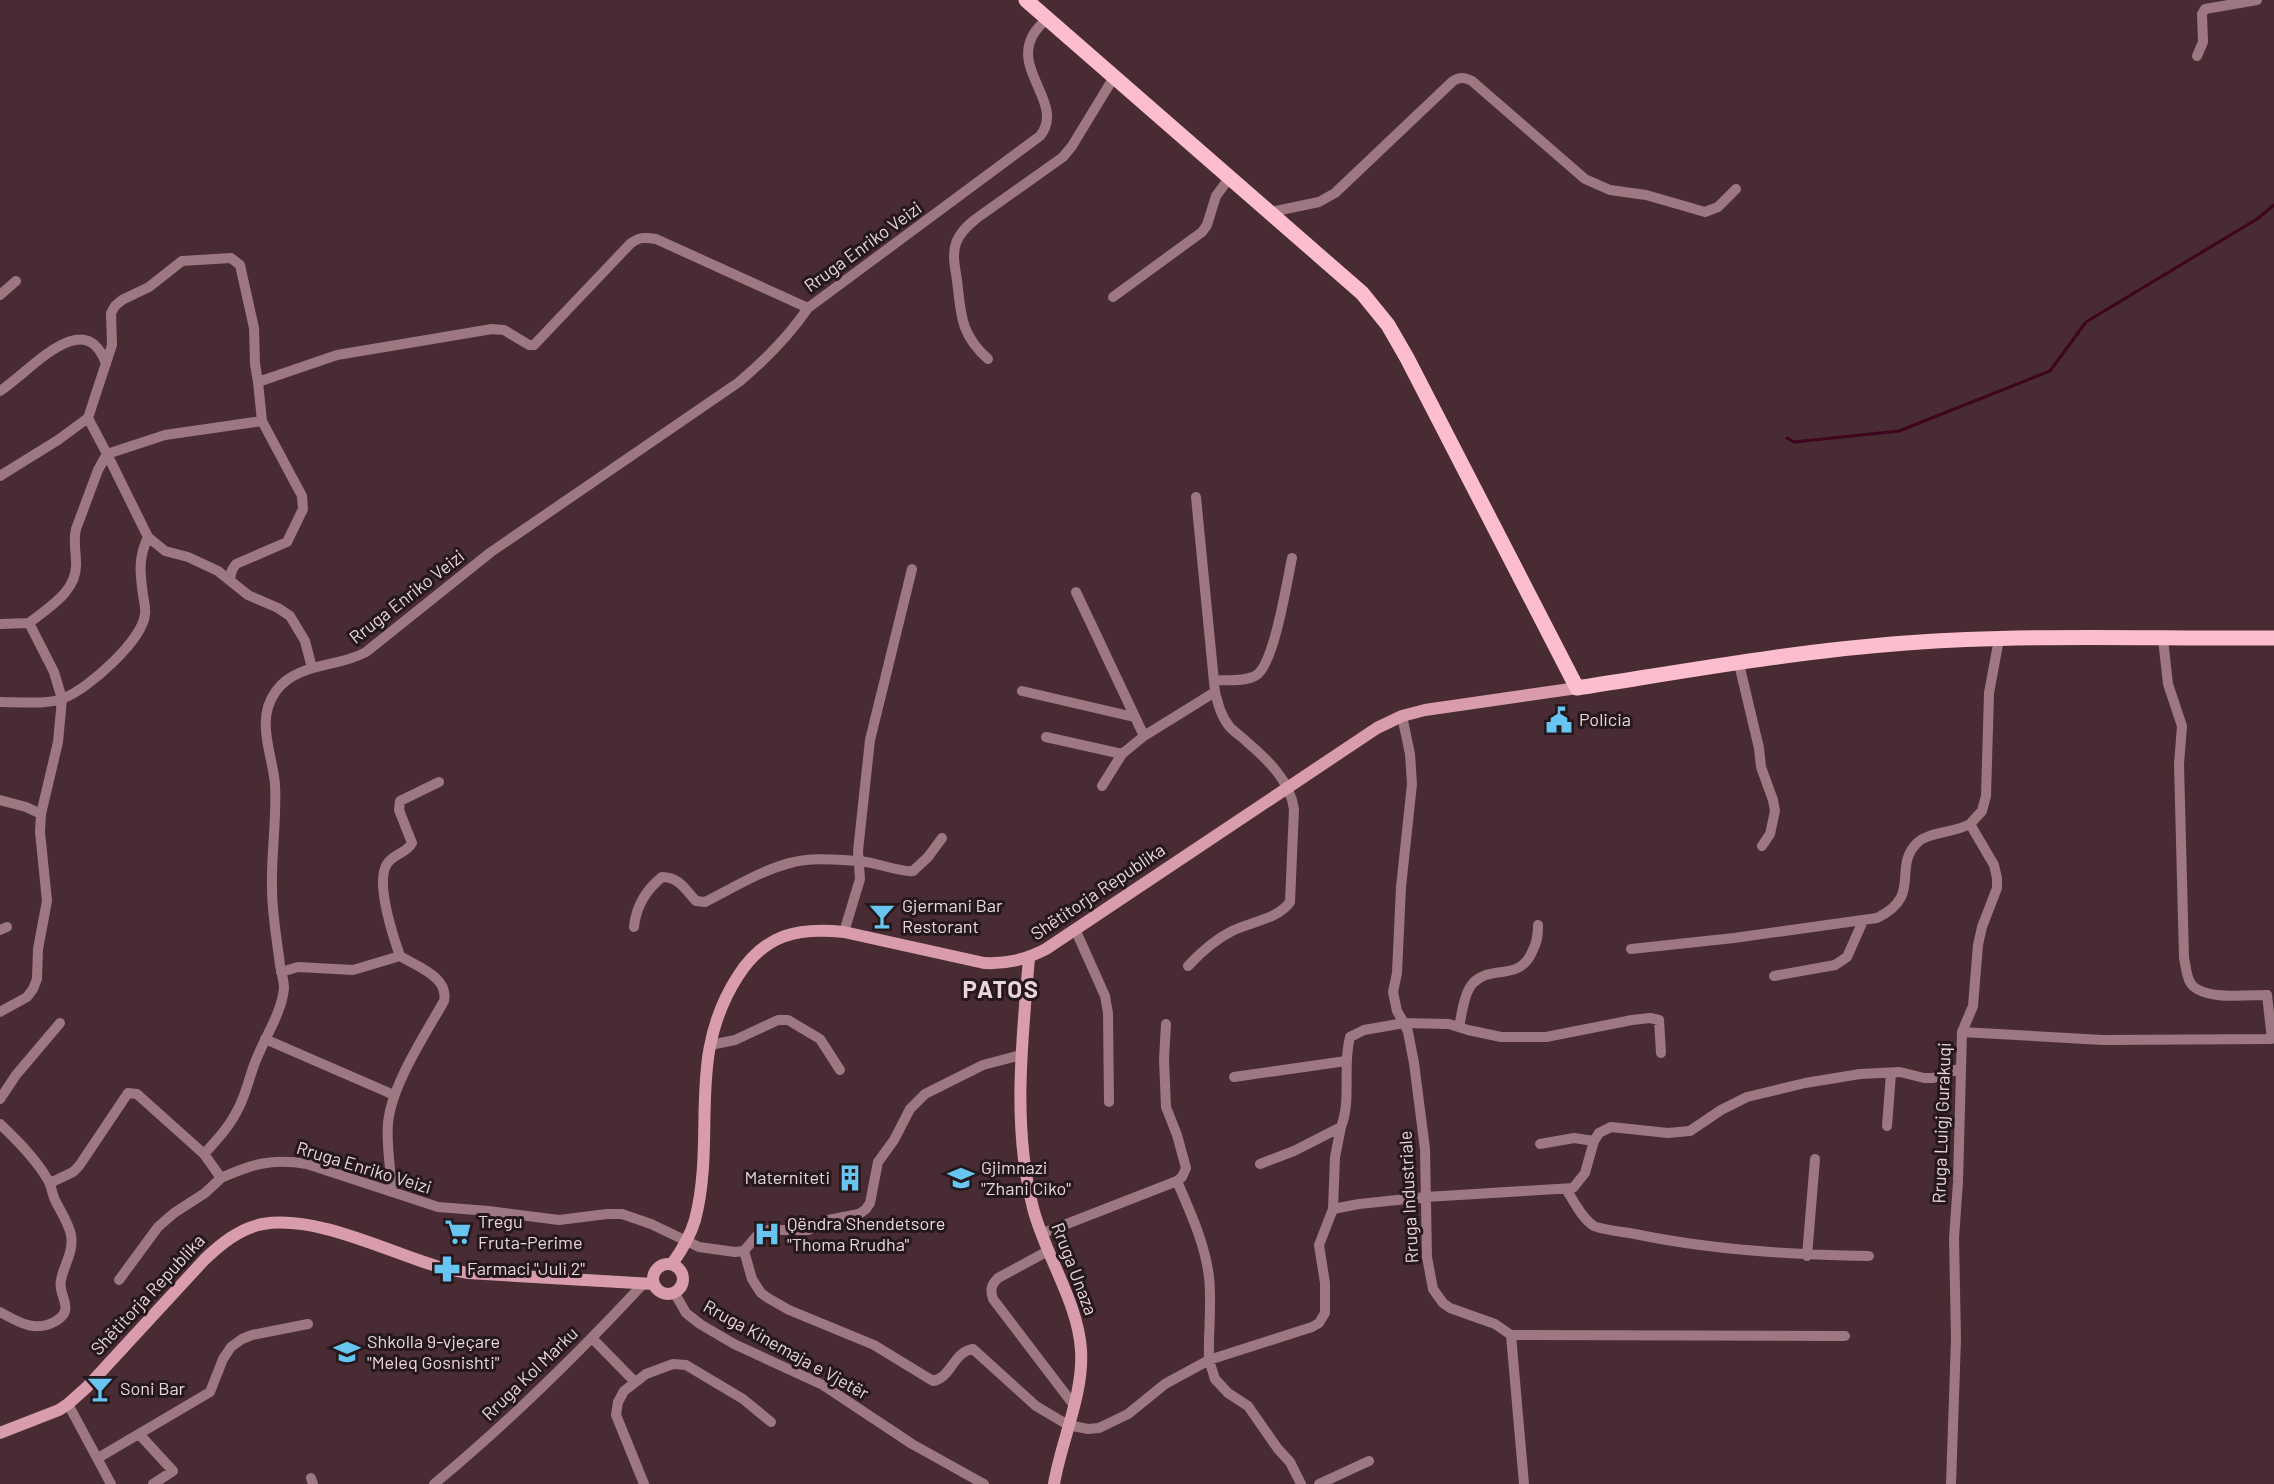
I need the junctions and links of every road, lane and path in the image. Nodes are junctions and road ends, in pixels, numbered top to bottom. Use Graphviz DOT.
graph roads {
  1 [pos="1026,0"];
  2 [pos="2257,0"];
  3 [pos="1047,18"];
  4 [pos="2197,56"];
  5 [pos="1114,77"];
  6 [pos="1230,177"];
  7 [pos="1736,189"];
  8 [pos="1271,212"];
  9 [pos="16,281"];
  10 [pos="0,295"];
  11 [pos="1113,297"];
  12 [pos="808,308"];
  13 [pos="988,359"];
  14 [pos="106,365"];
  15 [pos="258,382"];
  16 [pos="0,391"];
  17 [pos="88,418"];
  18 [pos="262,421"];
  19 [pos="107,454"];
  20 [pos="0,476"];
  21 [pos="1196,497"];
  22 [pos="148,537"];
  23 [pos="1292,558"];
  24 [pos="912,569"];
  25 [pos="230,579"];
  26 [pos="1076,592"];
  27 [pos="29,623"];
  28 [pos="0,624"];
  29 [pos="2274,638"];
  30 [pos="1998,639"];
  31 [pos="2163,639"];
  32 [pos="1739,664"];
  33 [pos="312,668"];
  34 [pos="1214,686"];
  35 [pos="1577,687"];
  36 [pos="1022,691"];
  37 [pos="62,699"];
  38 [pos="0,702"];
  39 [pos="1402,716"];
  40 [pos="1134,717"];
  41 [pos="1144,736"];
  42 [pos="1046,737"];
  43 [pos="1122,754"];
  44 [pos="439,783"];
  45 [pos="1102,786"];
  46 [pos="1287,786"];
  47 [pos="0,800"];
  48 [pos="41,814"];
  49 [pos="1970,824"];
  50 [pos="942,838"];
  51 [pos="1762,846"];
  52 [pos="859,861"];
  53 [pos="1863,921"];
  54 [pos="1538,926"];
  55 [pos="634,927"];
  56 [pos="1075,930"];
  57 [pos="844,932"];
  58 [pos="1631,949"];
  59 [pos="400,956"];
  60 [pos="1029,958"];
  61 [pos="1188,966"];
  62 [pos="281,972"];
  63 [pos="1774,976"];
  64 [pos="1,1010"];
  65 [pos="60,1023"];
  66 [pos="1404,1023"];
  67 [pos="1166,1024"];
  68 [pos="1459,1027"];
  69 [pos="1962,1032"];
  70 [pos="265,1039"];
  71 [pos="710,1046"];
  72 [pos="1661,1053"];
  73 [pos="1021,1055"];
  74 [pos="1346,1061"];
  75 [pos="1961,1068"];
  76 [pos="840,1070"];
  77 [pos="1891,1073"];
  78 [pos="1234,1077"];
  79 [pos="394,1095"];
  80 [pos="0,1099"];
  81 [pos="1109,1102"];
  82 [pos="0,1124"];
  83 [pos="1887,1125"];
  84 [pos="1341,1127"];
  85 [pos="1594,1141"];
  86 [pos="1540,1144"];
  87 [pos="204,1154"];
  88 [pos="1815,1159"];
  89 [pos="1260,1164"];
  90 [pos="220,1178"];
  91 [pos="1177,1180"];
  92 [pos="50,1183"];
  93 [pos="1566,1189"];
  94 [pos="392,1192"];
  95 [pos="1426,1197"];
  96 [pos="1333,1209"];
  97 [pos="1041,1234"];
  98 [pos="687,1242"];
  99 [pos="744,1251"];
  100 [pos="1048,1251"];
  101 [pos="1807,1256"];
  102 [pos="1869,1256"];
  103 [pos="672,1264"];
  104 [pos="119,1281"];
  105 [pos="649,1283"];
  106 [pos="674,1292"];
  107 [pos="0,1312"];
  108 [pos="308,1324"];
  109 [pos="1511,1335"];
  110 [pos="1845,1336"];
  111 [pos="592,1338"];
  112 [pos="1209,1360"];
  113 [pos="634,1382"];
  114 [pos="68,1404"];
  115 [pos="1073,1404"];
  116 [pos="771,1422"];
  117 [pos="1068,1425"];
  118 [pos="0,1433"];
  119 [pos="139,1434"];
  120 [pos="98,1458"];
  121 [pos="1370,1461"];
  122 [pos="111,1484"];
  123 [pos="153,1484"];
  124 [pos="434,1484"];
  125 [pos="645,1484"];
  126 [pos="984,1484"];
  127 [pos="1054,1484"];
  128 [pos="1301,1484"];
  129 [pos="1319,1484"];
  130 [pos="1524,1484"];
  131 [pos="1951,1484"];
  1 -- 3 [label="main road"];
  2 -- 4 [label="street"];
  3 -- 5 [label="main road"];
  3 -- 12 [label="street, Rruga Enriko Veizi"];
  5 -- 6 [label="main road"];
  5 -- 13 [label="street"];
  6 -- 8 [label="main road"];
  6 -- 11 [label="street"];
  7 -- 8 [label="street"];
  8 -- 35 [label="main road"];
  9 -- 10 [label="street"];
  12 -- 15 [label="street"];
  12 -- 33 [label="street, Rruga Enriko Veizi"];
  14 -- 15 [label="street"];
  14 -- 16 [label="street"];
  14 -- 17 [label="street"];
  15 -- 18 [label="street"];
  17 -- 19 [label="street"];
  17 -- 20 [label="street"];
  18 -- 19 [label="street"];
  18 -- 25 [label="street"];
  19 -- 22 [label="street"];
  19 -- 27 [label="street"];
  21 -- 34 [label="street"];
  22 -- 25 [label="street"];
  22 -- 37 [label="street"];
  23 -- 34 [label="street"];
  24 -- 52 [label="street"];
  25 -- 33 [label="street"];
  26 -- 40 [label="street"];
  27 -- 28 [label="street"];
  27 -- 37 [label="street"];
  29 -- 31 [label="main road"];
  30 -- 31 [label="main road"];
  30 -- 32 [label="main road"];
  30 -- 49 [label="street"];
  31 -- 69 [label="street"];
  32 -- 35 [label="main road"];
  32 -- 51 [label="street"];
  33 -- 62 [label="street, Rruga Enriko Veizi"];
  34 -- 41 [label="street"];
  34 -- 46 [label="street"];
  35 -- 39 [label="main road, Shëtitorja Republika"];
  36 -- 40 [label="street"];
  37 -- 38 [label="street"];
  37 -- 48 [label="street"];
  39 -- 46 [label="main road, Shëtitorja Republika"];
  39 -- 66 [label="street, Rruga Industriale"];
  40 -- 41 [label="street"];
  41 -- 43 [label="street"];
  42 -- 43 [label="street"];
  43 -- 45 [label="street"];
  44 -- 59 [label="street"];
  46 -- 56 [label="main road, Shëtitorja Republika"];
  46 -- 61 [label="street"];
  47 -- 48 [label="street"];
  48 -- 64 [label="street"];
  49 -- 53 [label="street"];
  49 -- 69 [label="street, Rruga Luigj Gurakuqi"];
  50 -- 52 [label="street"];
  52 -- 55 [label="street"];
  52 -- 57 [label="street"];
  53 -- 58 [label="street"];
  53 -- 63 [label="street"];
  54 -- 68 [label="street"];
  56 -- 60 [label="main road, Shëtitorja Republika"];
  56 -- 81 [label="street"];
  57 -- 60 [label="main road, Shëtitorja Republika"];
  57 -- 71 [label="main road, Shëtitorja Republika"];
  59 -- 62 [label="street"];
  59 -- 79 [label="street"];
  60 -- 73 [label="main road, Rruga Unaza"];
  62 -- 70 [label="street, Rruga Enriko Veizi"];
  65 -- 80 [label="street"];
  66 -- 68 [label="street"];
  66 -- 74 [label="street"];
  66 -- 95 [label="street, Rruga Industriale"];
  67 -- 91 [label="street"];
  68 -- 72 [label="street"];
  69 -- 75 [label="street, Rruga Luigj Gurakuqi"];
  70 -- 79 [label="street"];
  70 -- 87 [label="street, Rruga Enriko Veizi"];
  71 -- 76 [label="street"];
  71 -- 98 [label="main road, Shëtitorja Republika"];
  73 -- 97 [label="main road, Rruga Unaza"];
  73 -- 99 [label="street"];
  74 -- 78 [label="street"];
  74 -- 84 [label="street"];
  75 -- 77 [label="street"];
  75 -- 131 [label="street, Rruga Luigj Gurakuqi"];
  77 -- 83 [label="street"];
  77 -- 85 [label="street"];
  79 -- 94 [label="street"];
  82 -- 92 [label="street"];
  84 -- 89 [label="street"];
  84 -- 96 [label="street"];
  85 -- 86 [label="street"];
  85 -- 93 [label="street"];
  87 -- 90 [label="street"];
  87 -- 92 [label="street"];
  88 -- 101 [label="street"];
  90 -- 94 [label="street, Rruga Enriko Veizi"];
  90 -- 104 [label="street, Rruga Enriko Veizi"];
  91 -- 97 [label="street"];
  91 -- 112 [label="street"];
  92 -- 107 [label="street"];
  93 -- 95 [label="street"];
  93 -- 101 [label="street"];
  94 -- 98 [label="street, Rruga Enriko Veizi"];
  95 -- 96 [label="street"];
  95 -- 109 [label="street, Rruga Industriale"];
  96 -- 112 [label="street"];
  97 -- 100 [label="main road, Rruga Unaza"];
  98 -- 99 [label="street, Rruga Enriko Veizi"];
  98 -- 103 [label="main road, Shëtitorja Republika"];
  99 -- 117 [label="street"];
  100 -- 115 [label="main road, Rruga Unaza"];
  100 -- 115 [label="street"];
  101 -- 102 [label="street"];
  103 -- 105 [label="main road"];
  103 -- 106 [label="main road"];
  105 -- 106 [label="main road"];
  105 -- 111 [label="street, Rruga Kol Marku"];
  105 -- 114 [label="main road, Shëtitorja Republika"];
  106 -- 126 [label="street, Rruga Kinemaja e Vjetër"];
  108 -- 119 [label="street"];
  109 -- 110 [label="street, Rruga Industriale"];
  109 -- 130 [label="street"];
  111 -- 113 [label="street"];
  111 -- 124 [label="street, Rruga Kol Marku"];
  112 -- 117 [label="street"];
  112 -- 128 [label="street"];
  113 -- 116 [label="street"];
  113 -- 125 [label="street"];
  114 -- 118 [label="main road, Shëtitorja Republika"];
  114 -- 120 [label="street"];
  115 -- 117 [label="main road, Rruga Unaza"];
  117 -- 127 [label="main road, Rruga Unaza"];
  119 -- 120 [label="street"];
  119 -- 123 [label="street"];
  120 -- 122 [label="street"];
  121 -- 129 [label="street"];
}
